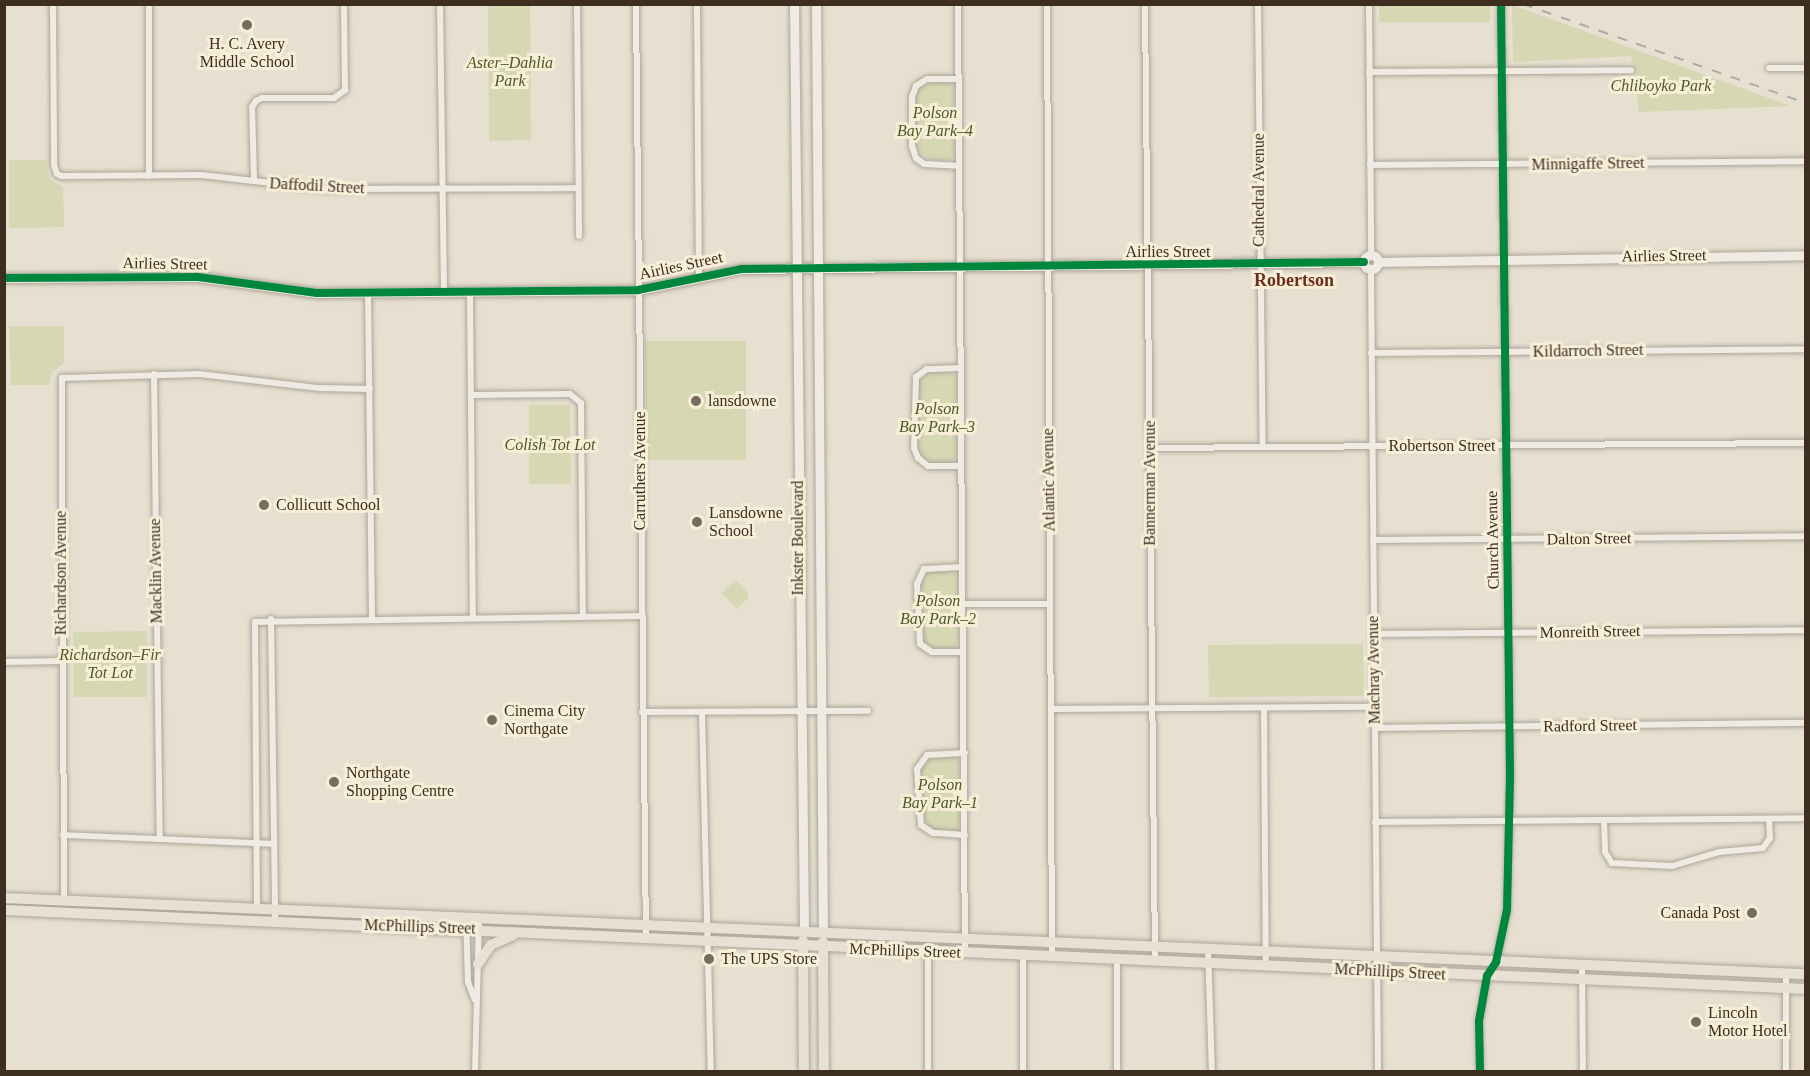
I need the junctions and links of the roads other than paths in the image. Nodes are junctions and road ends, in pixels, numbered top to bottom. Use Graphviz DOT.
graph roads {
  1 [pos="53,4"];
  2 [pos="149,4"];
  3 [pos="344,4"];
  4 [pos="440,4"];
  5 [pos="577,4"];
  6 [pos="636,4"];
  7 [pos="697,4"];
  8 [pos="794,4"];
  9 [pos="816,4"];
  10 [pos="958,4"];
  11 [pos="1047,4"];
  12 [pos="1145,4"];
  13 [pos="1258,4"];
  14 [pos="1369,4"];
  15 [pos="1501,4"];
  16 [pos="1768,68"];
  17 [pos="1806,68"];
  18 [pos="1631,70"];
  19 [pos="1501,71"];
  20 [pos="1369,72"];
  21 [pos="958,79"];
  22 [pos="1806,161"];
  23 [pos="1370,165"];
  24 [pos="1503,165"];
  25 [pos="958,166"];
  26 [pos="149,176"];
  27 [pos="254,181"];
  28 [pos="579,188"];
  29 [pos="442,189"];
  30 [pos="579,236"];
  31 [pos="1806,255"];
  32 [pos="1504,258"];
  33 [pos="1371,262"];
  34 [pos="1148,265"];
  35 [pos="1047,266"];
  36 [pos="1260,266"];
  37 [pos="960,267"];
  38 [pos="819,268"];
  39 [pos="796,269"];
  40 [pos="699,275"];
  41 [pos="4,278"];
  42 [pos="638,290"];
  43 [pos="368,292"];
  44 [pos="444,292"];
  45 [pos="470,292"];
  46 [pos="1806,349"];
  47 [pos="1506,352"];
  48 [pos="1371,353"];
  49 [pos="960,368"];
  50 [pos="154,374"];
  51 [pos="370,388"];
  52 [pos="471,395"];
  53 [pos="1806,443"];
  54 [pos="1505,446"];
  55 [pos="1263,447"];
  56 [pos="1372,447"];
  57 [pos="1150,448"];
  58 [pos="961,466"];
  59 [pos="1806,536"];
  60 [pos="1506,539"];
  61 [pos="1373,540"];
  62 [pos="962,567"];
  63 [pos="963,604"];
  64 [pos="1050,604"];
  65 [pos="583,616"];
  66 [pos="641,616"];
  67 [pos="473,618"];
  68 [pos="271,619"];
  69 [pos="372,620"];
  70 [pos="1806,630"];
  71 [pos="1508,633"];
  72 [pos="1374,634"];
  73 [pos="963,652"];
  74 [pos="61,661"];
  75 [pos="4,662"];
  76 [pos="1375,707"];
  77 [pos="1151,708"];
  78 [pos="1264,708"];
  79 [pos="1051,709"];
  80 [pos="799,711"];
  81 [pos="821,711"];
  82 [pos="868,711"];
  83 [pos="642,712"];
  84 [pos="702,712"];
  85 [pos="1806,723"];
  86 [pos="1509,726"];
  87 [pos="1375,728"];
  88 [pos="964,753"];
  89 [pos="1806,818"];
  90 [pos="1769,819"];
  91 [pos="1509,820"];
  92 [pos="1604,820"];
  93 [pos="1376,822"];
  94 [pos="63,835"];
  95 [pos="964,835"];
  96 [pos="160,839"];
  97 [pos="256,843"];
  98 [pos="274,844"];
  99 [pos="4,898"];
  100 [pos="64,900"];
  101 [pos="257,908"];
  102 [pos="275,909"];
  103 [pos="4,910"];
  104 [pos="64,912"];
  105 [pos="466,916"];
  106 [pos="479,916"];
  107 [pos="257,921"];
  108 [pos="275,921"];
  109 [pos="646,923"];
  110 [pos="705,926"];
  111 [pos="466,929"];
  112 [pos="479,930"];
  113 [pos="520,932"];
  114 [pos="804,932"];
  115 [pos="823,933"];
  116 [pos="966,937"];
  117 [pos="646,938"];
  118 [pos="710,941"];
  119 [pos="1053,942"];
  120 [pos="1155,945"];
  121 [pos="803,946"];
  122 [pos="822,947"];
  123 [pos="1208,947"];
  124 [pos="1266,950"];
  125 [pos="928,952"];
  126 [pos="965,953"];
  127 [pos="1023,956"];
  128 [pos="1052,956"];
  129 [pos="1377,957"];
  130 [pos="1117,960"];
  131 [pos="1155,962"];
  132 [pos="1496,962"];
  133 [pos="478,964"];
  134 [pos="1211,965"];
  135 [pos="1582,965"];
  136 [pos="1266,966"];
  137 [pos="1378,971"];
  138 [pos="1786,974"];
  139 [pos="1806,974"];
  140 [pos="1487,976"];
  141 [pos="1582,980"];
  142 [pos="1786,988"];
  143 [pos="1806,989"];
  144 [pos="475,1000"];
  145 [pos="475,1071"];
  146 [pos="711,1071"];
  147 [pos="804,1071"];
  148 [pos="824,1071"];
  149 [pos="928,1071"];
  150 [pos="1023,1071"];
  151 [pos="1118,1071"];
  152 [pos="1212,1071"];
  153 [pos="1378,1071"];
  154 [pos="1480,1071"];
  155 [pos="1583,1071"];
  156 [pos="1786,1071"];
  1 -- 26 [label="street, Daffodil Street"];
  2 -- 26 [label="street"];
  3 -- 27 [label="street"];
  4 -- 29 [label="street"];
  5 -- 28 [label="street"];
  6 -- 42 [label="street, Carruthers Avenue"];
  7 -- 40 [label="street"];
  8 -- 39 [label="main road, Inkster Boulevard"];
  9 -- 38 [label="main road, Inkster Boulevard"];
  10 -- 21 [label="street"];
  11 -- 35 [label="street, Atlantic Avenue"];
  12 -- 34 [label="street, Bannerman Avenue"];
  13 -- 36 [label="street, Cathedral Avenue"];
  14 -- 20 [label="street, Machray Avenue"];
  15 -- 19 [label="street, Church Avenue"];
  16 -- 17 [label="street"];
  18 -- 19 [label="street"];
  19 -- 20 [label="street"];
  19 -- 24 [label="street, Church Avenue"];
  20 -- 23 [label="street, Machray Avenue"];
  21 -- 25 [label="street"];
  21 -- 25 [label="street"];
  22 -- 24 [label="street, Minnigaffe Street"];
  23 -- 24 [label="street, Minnigaffe Street"];
  23 -- 33 [label="street, Machray Avenue"];
  24 -- 32 [label="street, Church Avenue"];
  25 -- 37 [label="street"];
  26 -- 27 [label="street, Daffodil Street"];
  27 -- 29 [label="street, Daffodil Street"];
  28 -- 29 [label="street, Daffodil Street"];
  28 -- 30 [label="street"];
  29 -- 44 [label="street"];
  31 -- 32 [label="main road, Airlies Street"];
  32 -- 33 [label="main road, Airlies Street"];
  32 -- 47 [label="street, Church Avenue"];
  33 -- 36 [label="main road, Airlies Street"];
  33 -- 48 [label="street, Machray Avenue"];
  34 -- 35 [label="main road, Airlies Street"];
  34 -- 36 [label="main road, Airlies Street"];
  34 -- 57 [label="street, Bannerman Avenue"];
  35 -- 37 [label="main road, Airlies Street"];
  35 -- 64 [label="street, Atlantic Avenue"];
  36 -- 55 [label="street, Cathedral Avenue"];
  37 -- 38 [label="main road, Airlies Street"];
  37 -- 49 [label="street"];
  38 -- 39 [label="main road, Airlies Street"];
  38 -- 81 [label="main road, Inkster Boulevard"];
  39 -- 40 [label="main road, Airlies Street"];
  39 -- 80 [label="main road, Inkster Boulevard"];
  40 -- 42 [label="main road, Airlies Street"];
  41 -- 43 [label="main road, Airlies Street"];
  42 -- 45 [label="main road, Airlies Street"];
  42 -- 66 [label="street, Carruthers Avenue"];
  43 -- 44 [label="main road, Airlies Street"];
  43 -- 51 [label="street"];
  44 -- 45 [label="main road, Airlies Street"];
  45 -- 52 [label="street"];
  46 -- 47 [label="street, Kildarroch Street"];
  47 -- 48 [label="street, Kildarroch Street"];
  47 -- 54 [label="street, Church Avenue"];
  48 -- 56 [label="street, Machray Avenue"];
  49 -- 58 [label="street"];
  49 -- 58 [label="street"];
  50 -- 51 [label="street"];
  50 -- 74 [label="street, Richardson Avenue"];
  50 -- 96 [label="street, Macklin Avenue"];
  51 -- 69 [label="street"];
  52 -- 65 [label="street"];
  52 -- 67 [label="street"];
  53 -- 54 [label="street, Robertson Street"];
  54 -- 56 [label="street, Robertson Street"];
  54 -- 60 [label="street, Church Avenue"];
  55 -- 56 [label="street, Robertson Street"];
  55 -- 57 [label="street, Robertson Street"];
  56 -- 61 [label="street, Machray Avenue"];
  57 -- 77 [label="street, Bannerman Avenue"];
  58 -- 62 [label="street"];
  59 -- 60 [label="street, Dalton Street"];
  60 -- 61 [label="street, Dalton Street"];
  60 -- 71 [label="street, Church Avenue"];
  61 -- 72 [label="street, Machray Avenue"];
  62 -- 63 [label="street"];
  62 -- 73 [label="street"];
  63 -- 64 [label="street"];
  63 -- 73 [label="street"];
  64 -- 79 [label="street, Atlantic Avenue"];
  65 -- 66 [label="street"];
  65 -- 67 [label="street"];
  66 -- 83 [label="street, Carruthers Avenue"];
  67 -- 69 [label="street"];
  68 -- 69 [label="street"];
  68 -- 97 [label="street"];
  68 -- 98 [label="street"];
  70 -- 71 [label="street, Monreith Street"];
  71 -- 72 [label="street, Monreith Street"];
  71 -- 86 [label="street, Church Avenue"];
  72 -- 76 [label="street, Machray Avenue"];
  73 -- 88 [label="street"];
  74 -- 75 [label="street"];
  74 -- 94 [label="street, Richardson Avenue"];
  76 -- 78 [label="street"];
  76 -- 87 [label="street, Machray Avenue"];
  77 -- 78 [label="street"];
  77 -- 79 [label="street"];
  77 -- 120 [label="street, Bannerman Avenue"];
  78 -- 124 [label="street"];
  79 -- 119 [label="street, Atlantic Avenue"];
  80 -- 81 [label="street"];
  80 -- 84 [label="street"];
  80 -- 114 [label="main road, Inkster Boulevard"];
  81 -- 82 [label="street"];
  81 -- 115 [label="main road, Inkster Boulevard"];
  83 -- 84 [label="street"];
  83 -- 109 [label="street, Carruthers Avenue"];
  84 -- 110 [label="street"];
  85 -- 86 [label="street, Radford Street"];
  86 -- 87 [label="street, Radford Street"];
  86 -- 91 [label="street, Church Avenue"];
  87 -- 93 [label="street, Machray Avenue"];
  88 -- 95 [label="street"];
  88 -- 95 [label="street"];
  89 -- 90 [label="street"];
  90 -- 92 [label="street"];
  90 -- 92 [label="street"];
  91 -- 92 [label="street"];
  91 -- 93 [label="street"];
  91 -- 132 [label="street, Church Avenue"];
  93 -- 129 [label="street, Machray Avenue"];
  94 -- 96 [label="street"];
  94 -- 100 [label="street, Richardson Avenue"];
  95 -- 116 [label="street"];
  96 -- 97 [label="street"];
  97 -- 98 [label="street"];
  97 -- 101 [label="street"];
  98 -- 102 [label="street"];
  99 -- 100 [label="main road, McPhillips Street"];
  100 -- 101 [label="main road, McPhillips Street"];
  100 -- 104 [label="street, Richardson Avenue"];
  101 -- 102 [label="main road, McPhillips Street"];
  101 -- 107 [label="street"];
  102 -- 105 [label="main road, McPhillips Street"];
  102 -- 108 [label="street"];
  103 -- 104 [label="main road, McPhillips Street"];
  104 -- 107 [label="main road, McPhillips Street"];
  105 -- 106 [label="main road, McPhillips Street"];
  105 -- 111 [label="street"];
  106 -- 109 [label="main road, McPhillips Street"];
  106 -- 112 [label="street"];
  107 -- 108 [label="main road, McPhillips Street"];
  108 -- 111 [label="main road, McPhillips Street"];
  109 -- 110 [label="main road, McPhillips Street"];
  109 -- 117 [label="street, Carruthers Avenue"];
  110 -- 114 [label="main road, McPhillips Street"];
  110 -- 118 [label="street"];
  111 -- 112 [label="main road, McPhillips Street"];
  111 -- 144 [label="street"];
  112 -- 113 [label="main road, McPhillips Street"];
  112 -- 133 [label="street"];
  113 -- 117 [label="main road, McPhillips Street"];
  113 -- 133 [label="main road"];
  114 -- 115 [label="main road, McPhillips Street"];
  114 -- 121 [label="main road, Inkster Boulevard"];
  115 -- 116 [label="main road, McPhillips Street"];
  115 -- 122 [label="main road, Inkster Boulevard"];
  116 -- 119 [label="main road, McPhillips Street"];
  116 -- 126 [label="street"];
  117 -- 118 [label="main road, McPhillips Street"];
  118 -- 121 [label="main road, McPhillips Street"];
  118 -- 146 [label="street"];
  119 -- 120 [label="main road, McPhillips Street"];
  119 -- 128 [label="street, Atlantic Avenue"];
  120 -- 123 [label="main road, McPhillips Street"];
  120 -- 131 [label="street, Bannerman Avenue"];
  121 -- 122 [label="main road, McPhillips Street"];
  121 -- 147 [label="main road, Inkster Boulevard"];
  122 -- 125 [label="main road, McPhillips Street"];
  122 -- 148 [label="main road, Inkster Boulevard"];
  123 -- 124 [label="main road, McPhillips Street"];
  123 -- 134 [label="street"];
  124 -- 129 [label="main road, McPhillips Street"];
  124 -- 136 [label="street"];
  125 -- 126 [label="main road, McPhillips Street"];
  125 -- 149 [label="street"];
  126 -- 127 [label="main road, McPhillips Street"];
  127 -- 128 [label="main road, McPhillips Street"];
  127 -- 150 [label="street"];
  128 -- 130 [label="main road, McPhillips Street"];
  129 -- 132 [label="main road, McPhillips Street"];
  129 -- 137 [label="street, Machray Avenue"];
  130 -- 131 [label="main road, McPhillips Street"];
  130 -- 151 [label="street"];
  131 -- 134 [label="main road, McPhillips Street"];
  132 -- 135 [label="main road, McPhillips Street"];
  132 -- 140 [label="street, Church Avenue"];
  133 -- 144 [label="street"];
  134 -- 136 [label="main road, McPhillips Street"];
  134 -- 152 [label="street"];
  135 -- 138 [label="main road, McPhillips Street"];
  135 -- 141 [label="street"];
  136 -- 137 [label="main road, McPhillips Street"];
  137 -- 140 [label="main road, McPhillips Street"];
  137 -- 153 [label="street, Machray Avenue"];
  138 -- 139 [label="main road, McPhillips Street"];
  138 -- 142 [label="street"];
  140 -- 141 [label="main road, McPhillips Street"];
  140 -- 154 [label="street, Church Avenue"];
  141 -- 142 [label="main road, McPhillips Street"];
  141 -- 155 [label="street"];
  142 -- 143 [label="main road, McPhillips Street"];
  142 -- 156 [label="street"];
  144 -- 145 [label="street"];
}
